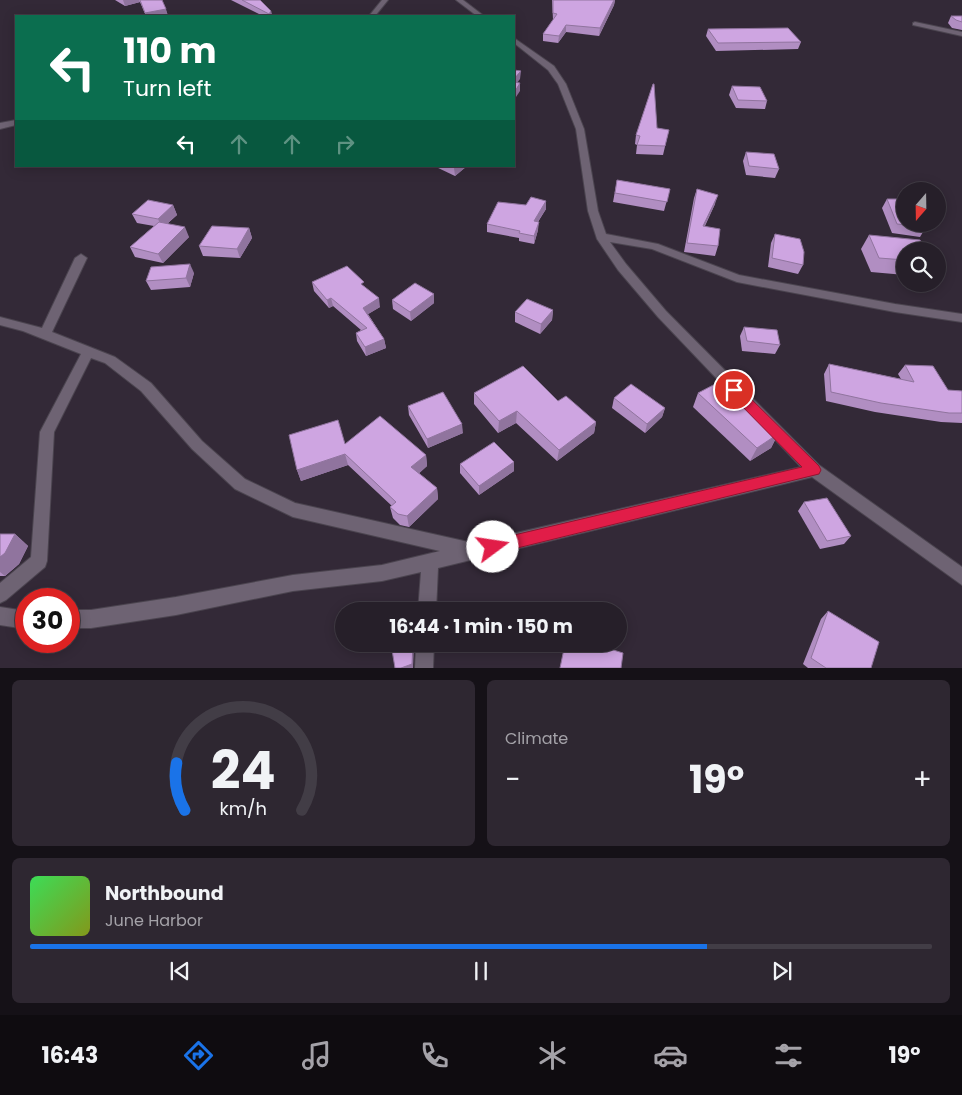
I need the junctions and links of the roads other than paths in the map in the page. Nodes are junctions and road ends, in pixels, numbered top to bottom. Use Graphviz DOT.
graph roads {
  1 [pos="386,0"];
  2 [pos="459,0"];
  3 [pos="373,15"];
  4 [pos="481,15"];
  5 [pos="915,24"];
  6 [pos="962,34"];
  7 [pos="515,41"];
  8 [pos="15,122"];
  9 [pos="0,126"];
  10 [pos="601,237"];
  11 [pos="81,258"];
  12 [pos="962,318"];
  13 [pos="0,321"];
  14 [pos="45,335"];
  15 [pos="88,352"];
  16 [pos="814,470"];
  17 [pos="476,551"];
  18 [pos="430,562"];
  19 [pos="962,577"];
  20 [pos="0,594"];
  21 [pos="428,602"];
  22 [pos="0,616"];
  23 [pos="15,618"];
  24 [pos="80,619"];
  25 [pos="425,652"];
  26 [pos="424,668"];
  1 -- 3 [label="street"];
  2 -- 4 [label="street"];
  5 -- 6 [label="street"];
  7 -- 10 [label="street"];
  8 -- 9 [label="street"];
  10 -- 12 [label="street"];
  10 -- 16 [label="street"];
  11 -- 14 [label="street"];
  13 -- 14 [label="street"];
  14 -- 15 [label="street"];
  15 -- 17 [label="street"];
  15 -- 20 [label="street"];
  16 -- 17 [label="street"];
  16 -- 19 [label="street"];
  17 -- 18 [label="street"];
  18 -- 21 [label="street"];
  18 -- 24 [label="street"];
  22 -- 23 [label="street"];
  25 -- 26 [label="street"];
}
